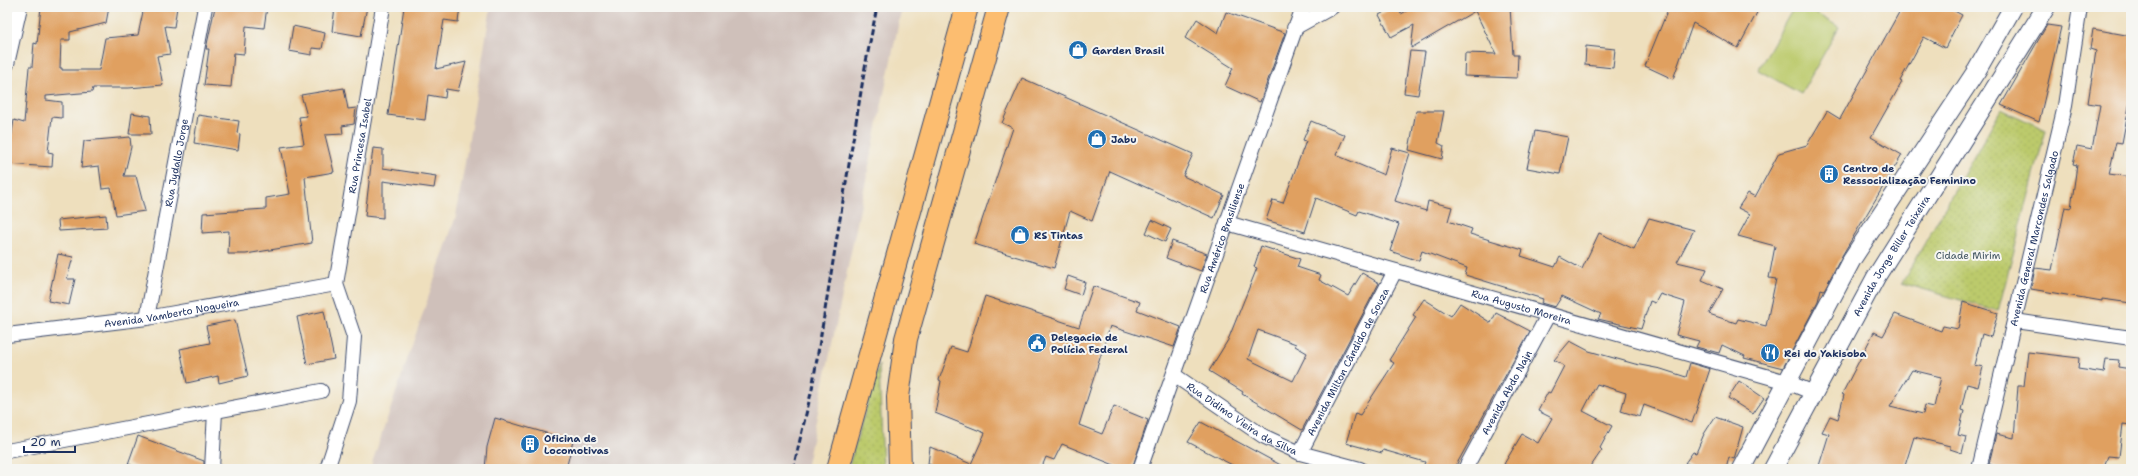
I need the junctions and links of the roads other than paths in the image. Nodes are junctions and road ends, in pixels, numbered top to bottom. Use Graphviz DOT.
graph roads {
  1 [pos="20,7"];
  2 [pos="205,7"];
  3 [pos="383,7"];
  4 [pos="967,7"];
  5 [pos="999,7"];
  6 [pos="1303,7"];
  7 [pos="1332,7"];
  8 [pos="2013,7"];
  9 [pos="2046,7"];
  10 [pos="2080,7"];
  11 [pos="1294,28"];
  12 [pos="7,64"];
  13 [pos="1227,223"];
  14 [pos="1852,259"];
  15 [pos="1395,271"];
  16 [pos="1876,277"];
  17 [pos="336,284"];
  18 [pos="1548,315"];
  19 [pos="147,318"];
  20 [pos="2015,321"];
  21 [pos="7,335"];
  22 [pos="2131,338"];
  23 [pos="1174,375"];
  24 [pos="1787,382"];
  25 [pos="322,391"];
  26 [pos="1814,393"];
  27 [pos="215,411"];
  28 [pos="7,451"];
  29 [pos="1300,454"];
  30 [pos="212,469"];
  31 [pos="327,469"];
  32 [pos="838,469"];
  33 [pos="900,469"];
  34 [pos="1140,469"];
  35 [pos="1360,469"];
  36 [pos="1465,469"];
  37 [pos="1741,469"];
  38 [pos="1773,469"];
  39 [pos="1979,469"];
  1 -- 12 [label="street"];
  2 -- 19 [label="street, Rua Jydallo Jorge"];
  3 -- 17 [label="street, Rua Princesa Isabel"];
  4 -- 32 [label="main road"];
  5 -- 33 [label="main road"];
  6 -- 11 [label="street, Rua Américo Brasiliense"];
  7 -- 11 [label="street"];
  8 -- 14 [label="street"];
  9 -- 16 [label="street, Avenida Jorge Biller Teixeira"];
  10 -- 20 [label="street, Avenida General Marcondes Salgado"];
  11 -- 13 [label="street, Rua Américo Brasiliense"];
  13 -- 15 [label="street, Rua Augusto Moreira"];
  13 -- 23 [label="street, Rua Américo Brasiliense"];
  14 -- 16 [label="street"];
  14 -- 24 [label="street"];
  15 -- 18 [label="street, Rua Augusto Moreira"];
  15 -- 29 [label="street, Avenida Milton Cândido de Souza"];
  16 -- 26 [label="street, Avenida Jorge Biller Teixeira"];
  17 -- 19 [label="street, Avenida Vamberto Nogueira"];
  17 -- 31 [label="street"];
  18 -- 24 [label="street, Rua Augusto Moreira"];
  18 -- 36 [label="street, Avenida Abdo Najn"];
  19 -- 21 [label="street, Avenida Vamberto Nogueira"];
  20 -- 22 [label="street"];
  20 -- 39 [label="street, Avenida General Marcondes Salgado"];
  23 -- 29 [label="street, Rua Didimo Vieira da Silva"];
  23 -- 34 [label="street, Rua Américo Brasiliense"];
  24 -- 26 [label="street, Rua Augusto Moreira"];
  24 -- 37 [label="street"];
  25 -- 27 [label="street"];
  26 -- 38 [label="street, Avenida Jorge Biller Teixeira"];
  27 -- 28 [label="street"];
  27 -- 30 [label="street"];
  29 -- 35 [label="street, Rua Didimo Vieira da Silva"];
}
